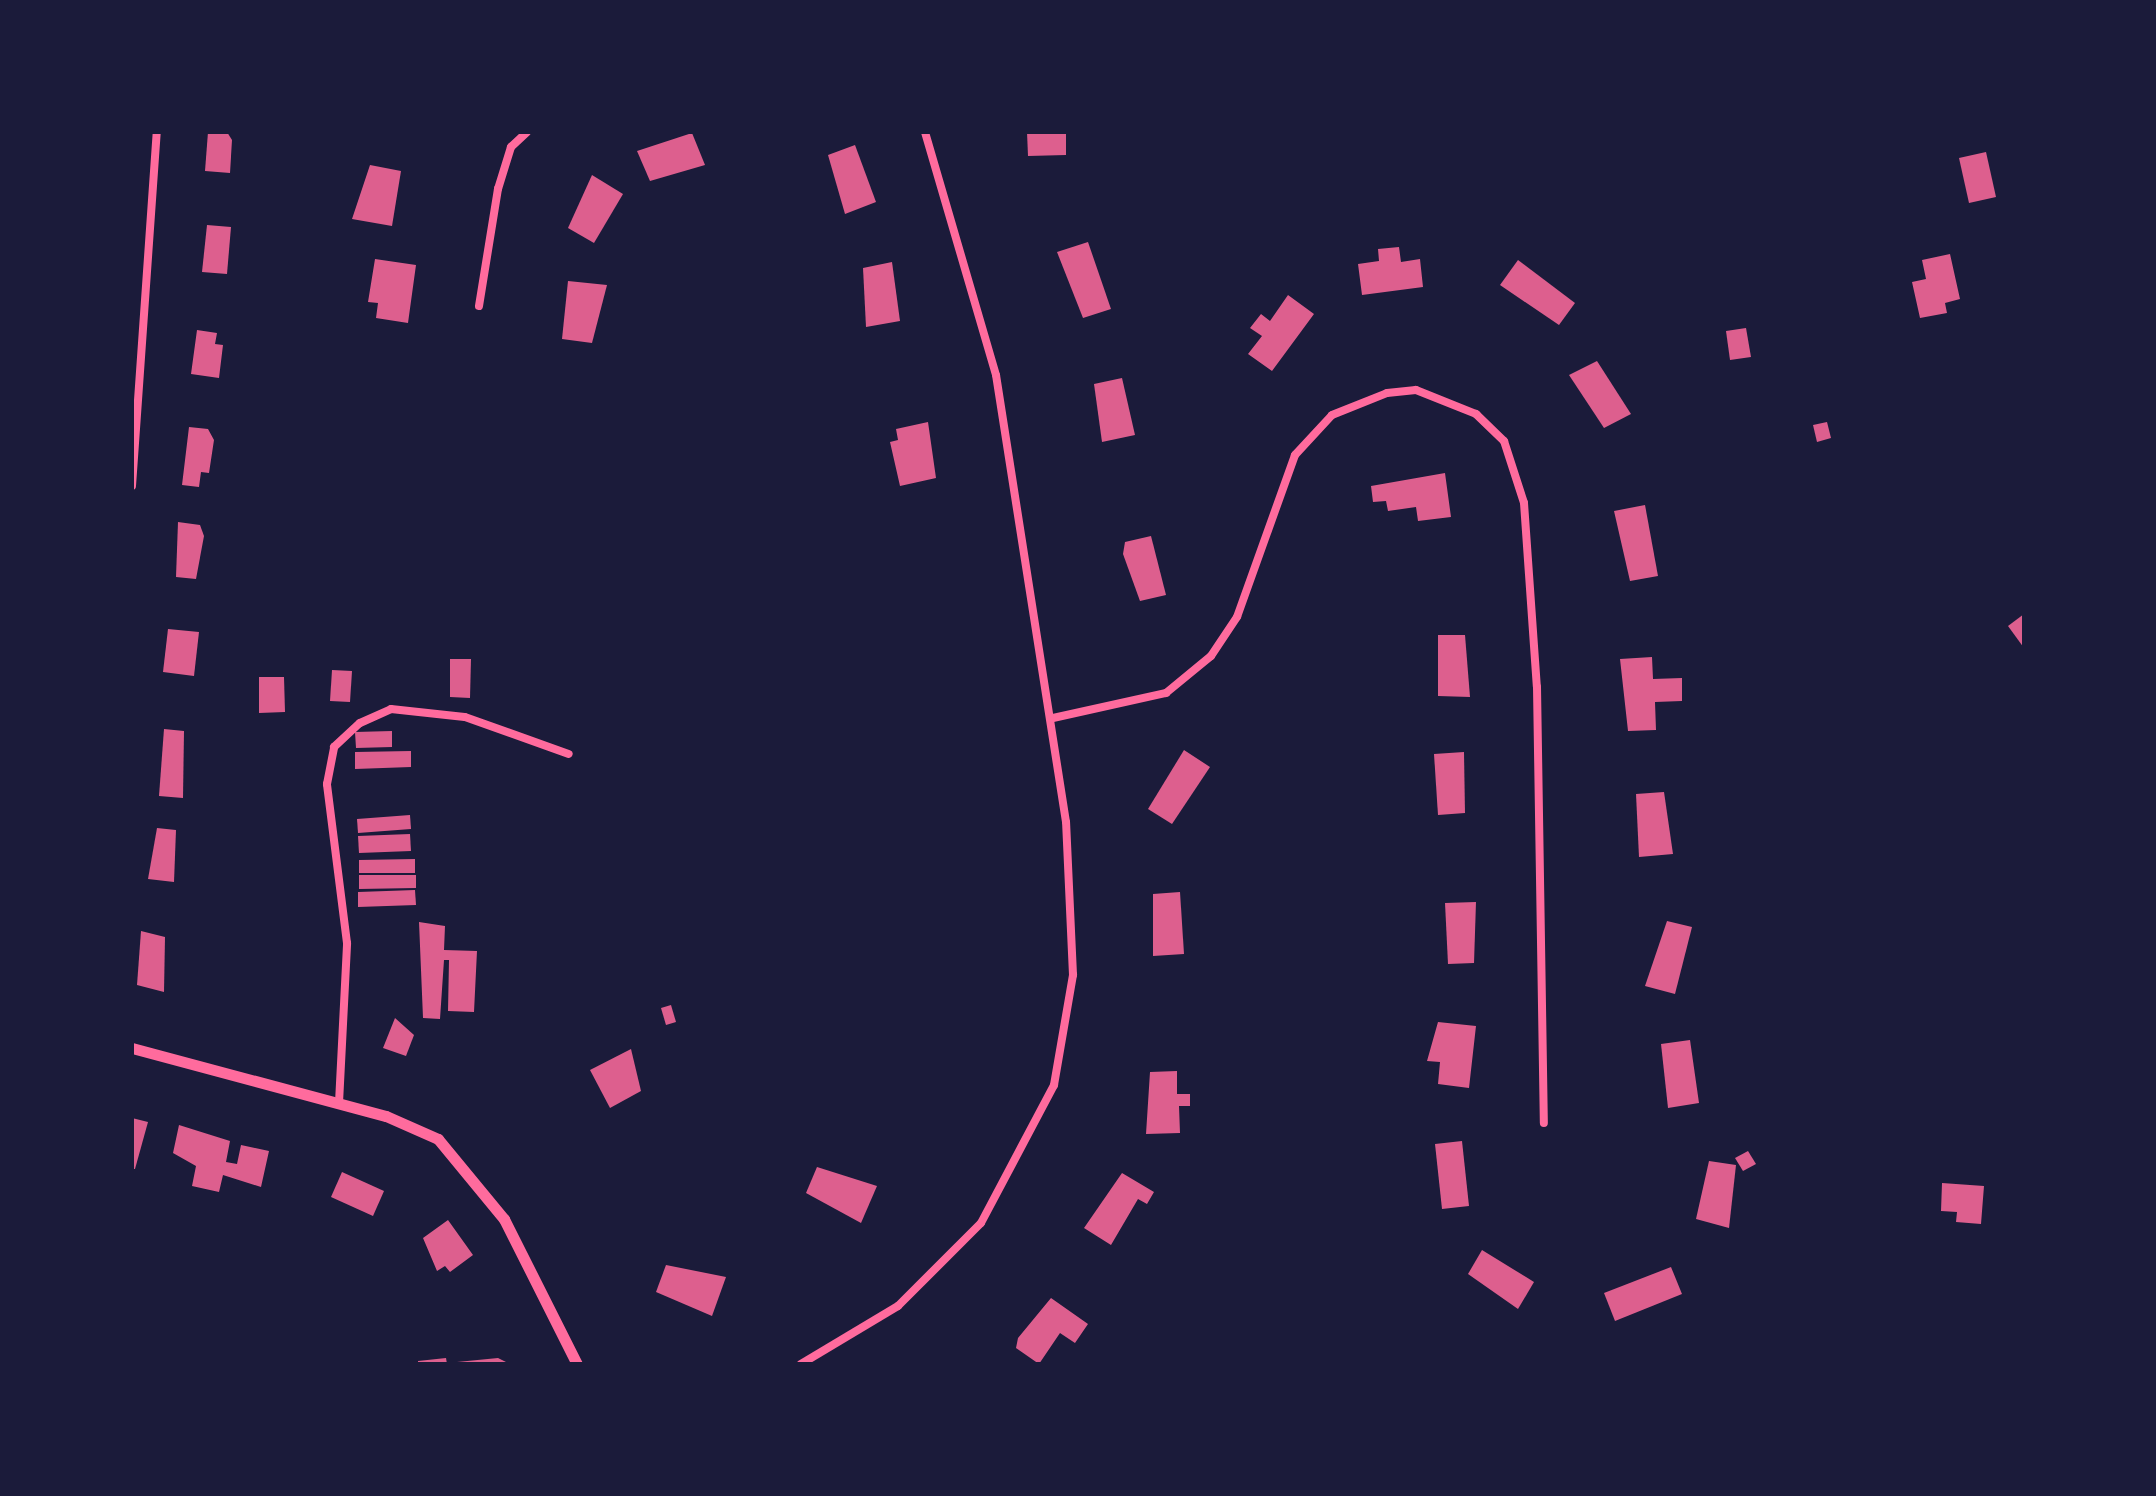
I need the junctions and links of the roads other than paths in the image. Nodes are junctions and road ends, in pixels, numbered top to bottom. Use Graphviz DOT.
graph roads {
  1 [pos="157,132"];
  2 [pos="527,132"];
  3 [pos="925,132"];
  4 [pos="479,306"];
  5 [pos="132,486"];
  6 [pos="1053,718"];
  7 [pos="569,754"];
  8 [pos="132,1048"];
  9 [pos="339,1103"];
  10 [pos="1544,1123"];
  11 [pos="577,1364"];
  12 [pos="801,1364"];
  1 -- 5 [label="street"];
  2 -- 4 [label="street"];
  3 -- 6 [label="street"];
  6 -- 10 [label="street"];
  6 -- 12 [label="street"];
  7 -- 9 [label="street"];
  8 -- 9 [label="street"];
  9 -- 11 [label="street"];
}
